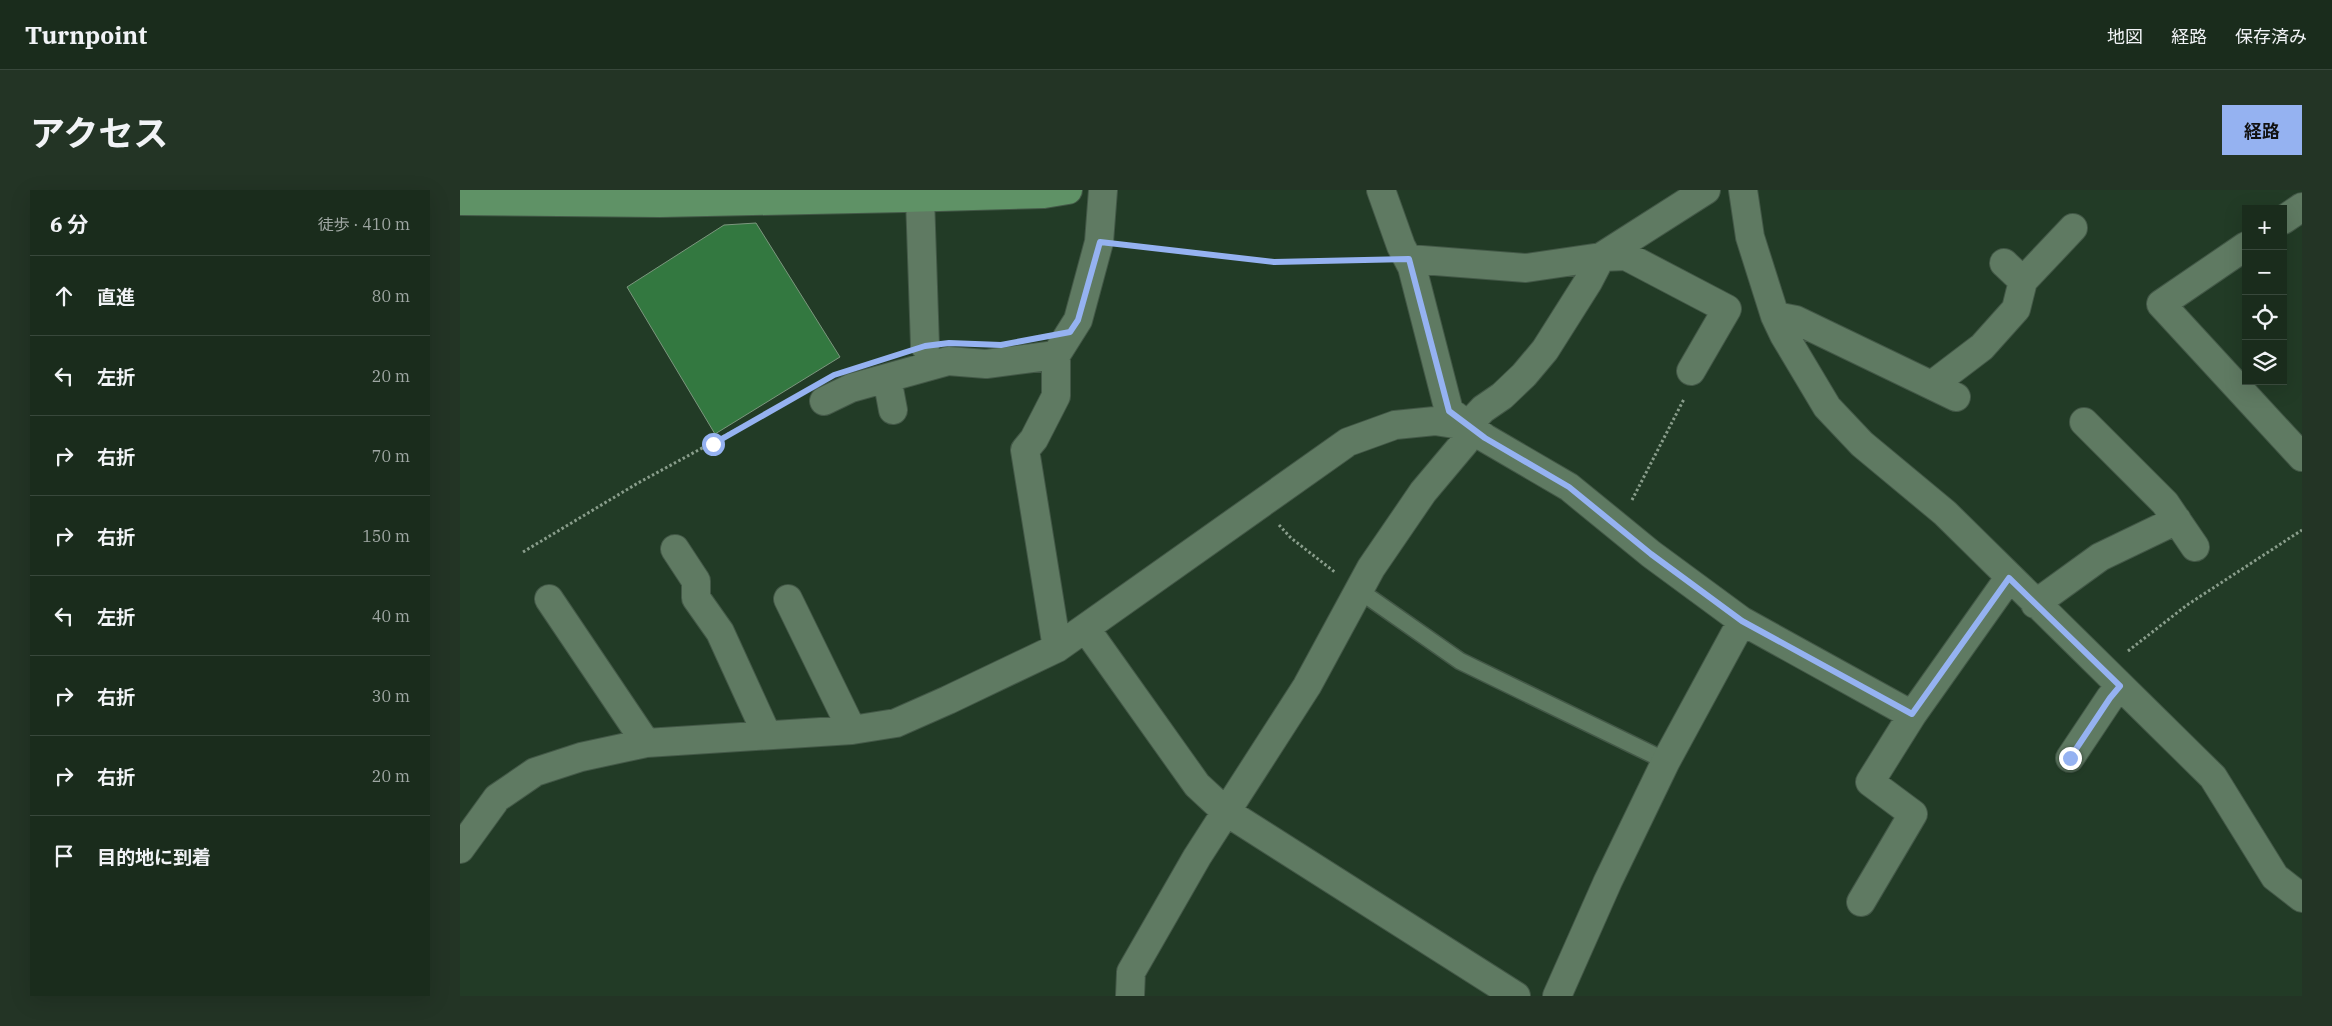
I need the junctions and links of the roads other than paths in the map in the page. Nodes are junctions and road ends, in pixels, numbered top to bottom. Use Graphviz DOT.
graph roads {
  1 [pos="1068,190"];
  2 [pos="1104,190"];
  3 [pos="1381,190"];
  4 [pos="1706,190"];
  5 [pos="1743,190"];
  6 [pos="909,195"];
  7 [pos="460,201"];
  8 [pos="2302,207"];
  9 [pos="2287,217"];
  10 [pos="2074,228"];
  11 [pos="2242,249"];
  12 [pos="1601,257"];
  13 [pos="1409,259"];
  14 [pos="1775,316"];
  15 [pos="925,346"];
  16 [pos="1056,356"];
  17 [pos="1692,372"];
  18 [pos="888,378"];
  19 [pos="1932,385"];
  20 [pos="1956,397"];
  21 [pos="812,398"];
  22 [pos="893,410"];
  23 [pos="2084,422"];
  24 [pos="1467,426"];
  25 [pos="2302,457"];
  26 [pos="2177,520"];
  27 [pos="2195,547"];
  28 [pos="675,549"];
  29 [pos="2009,578"];
  30 [pos="1360,591"];
  31 [pos="549,599"];
  32 [pos="788,599"];
  33 [pos="2035,604"];
  34 [pos="1742,621"];
  35 [pos="1086,628"];
  36 [pos="1057,648"];
  37 [pos="2112,678"];
  38 [pos="1912,714"];
  39 [pos="852,730"];
  40 [pos="767,735"];
  41 [pos="646,744"];
  42 [pos="2070,758"];
  43 [pos="1666,761"];
  44 [pos="1226,811"];
  45 [pos="460,849"];
  46 [pos="2302,898"];
  47 [pos="1861,902"];
  48 [pos="1130,996"];
  49 [pos="1516,996"];
  50 [pos="1557,996"];
  1 -- 6 [label="main road"];
  2 -- 16 [label="street"];
  3 -- 13 [label="street"];
  4 -- 12 [label="street"];
  5 -- 14 [label="street"];
  6 -- 7 [label="main road"];
  6 -- 15 [label="street"];
  8 -- 9 [label="street"];
  10 -- 19 [label="street"];
  11 -- 25 [label="street"];
  12 -- 13 [label="street"];
  12 -- 17 [label="street"];
  12 -- 24 [label="street"];
  13 -- 24 [label="street"];
  14 -- 19 [label="street"];
  14 -- 29 [label="street"];
  16 -- 18 [label="street"];
  16 -- 36 [label="street"];
  18 -- 21 [label="street"];
  18 -- 22 [label="street"];
  19 -- 20 [label="street"];
  23 -- 26 [label="street"];
  24 -- 30 [label="street"];
  24 -- 34 [label="street"];
  24 -- 35 [label="street"];
  26 -- 27 [label="street"];
  26 -- 33 [label="street"];
  28 -- 40 [label="street"];
  29 -- 33 [label="street"];
  29 -- 38 [label="street"];
  30 -- 43 [label="lane"];
  30 -- 44 [label="street"];
  31 -- 41 [label="street"];
  32 -- 39 [label="street"];
  33 -- 37 [label="street"];
  34 -- 38 [label="street"];
  34 -- 43 [label="street"];
  35 -- 36 [label="street"];
  35 -- 44 [label="street"];
  36 -- 39 [label="street"];
  37 -- 42 [label="street"];
  37 -- 46 [label="street"];
  38 -- 47 [label="street"];
  39 -- 40 [label="street"];
  40 -- 41 [label="street"];
  41 -- 45 [label="street"];
  43 -- 50 [label="street"];
  44 -- 48 [label="street"];
  44 -- 49 [label="street"];
}
